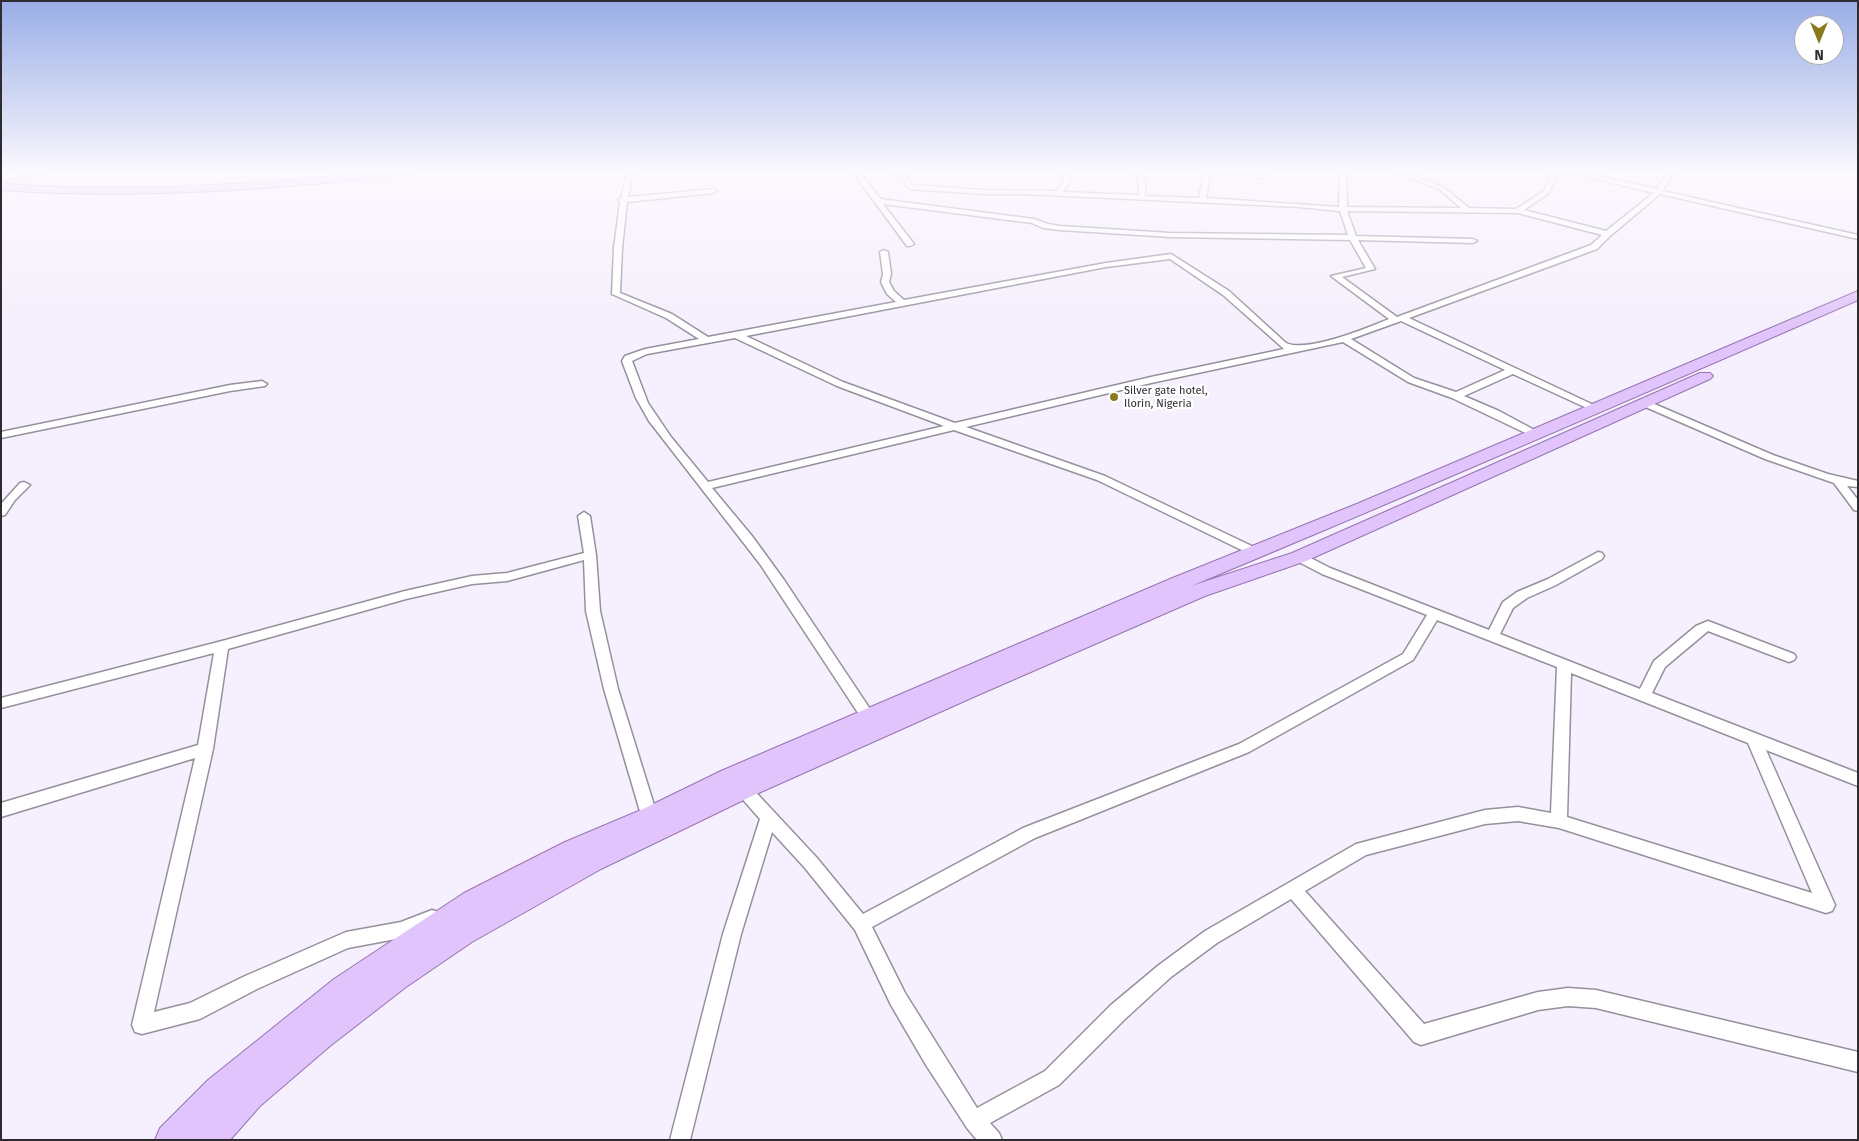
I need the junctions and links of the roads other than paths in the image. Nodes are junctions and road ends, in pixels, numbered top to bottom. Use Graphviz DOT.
graph roads {
  1 [pos="620,224"];
  2 [pos="896,224"];
  3 [pos="1042,224"];
  4 [pos="1348,224"];
  5 [pos="1569,224"];
  6 [pos="1619,224"];
  7 [pos="1802,224"];
  8 [pos="1607,234"];
  9 [pos="1858,237"];
  10 [pos="1353,238"];
  11 [pos="1472,241"];
  12 [pos="910,244"];
  13 [pos="1171,245"];
  14 [pos="884,252"];
  15 [pos="1858,294"];
  16 [pos="902,303"];
  17 [pos="1858,308"];
  18 [pos="1399,319"];
  19 [pos="737,335"];
  20 [pos="1344,339"];
  21 [pos="706,340"];
  22 [pos="1283,345"];
  23 [pos="1748,349"];
  24 [pos="1294,350"];
  25 [pos="1272,355"];
  26 [pos="1513,370"];
  27 [pos="262,384"];
  28 [pos="1650,395"];
  29 [pos="1456,396"];
  30 [pos="1595,408"];
  31 [pos="954,426"];
  32 [pos="1,435"];
  33 [pos="1536,435"];
  34 [pos="1838,481"];
  35 [pos="1858,484"];
  36 [pos="24,485"];
  37 [pos="705,486"];
  38 [pos="1366,508"];
  39 [pos="1858,508"];
  40 [pos="1,513"];
  41 [pos="584,516"];
  42 [pos="1386,519"];
  43 [pos="1254,552"];
  44 [pos="590,555"];
  45 [pos="1598,556"];
  46 [pos="1299,557"];
  47 [pos="1434,614"];
  48 [pos="1492,636"];
  49 [pos="222,646"];
  50 [pos="1789,657"];
  51 [pos="1564,666"];
  52 [pos="1643,697"];
  53 [pos="1,703"];
  54 [pos="869,718"];
  55 [pos="1754,740"];
  56 [pos="205,749"];
  57 [pos="1858,780"];
  58 [pos="743,789"];
  59 [pos="1,810"];
  60 [pos="769,817"];
  61 [pos="650,818"];
  62 [pos="1559,821"];
  63 [pos="1293,889"];
  64 [pos="474,902"];
  65 [pos="861,924"];
  66 [pos="1858,1062"];
  67 [pos="974,1121"];
  68 [pos="172,1140"];
  69 [pos="207,1140"];
  70 [pos="680,1140"];
  71 [pos="992,1140"];
  1 -- 21 [label="street"];
  2 -- 12 [label="street"];
  3 -- 13 [label="street"];
  4 -- 10 [label="street"];
  5 -- 8 [label="street"];
  6 -- 8 [label="street"];
  7 -- 9 [label="street"];
  8 -- 18 [label="street"];
  10 -- 11 [label="street"];
  10 -- 13 [label="street"];
  10 -- 18 [label="street"];
  13 -- 16 [label="street"];
  13 -- 22 [label="street"];
  14 -- 16 [label="street"];
  15 -- 23 [label="main road"];
  16 -- 19 [label="street"];
  17 -- 23 [label="main road"];
  18 -- 20 [label="street"];
  18 -- 26 [label="street"];
  19 -- 21 [label="street"];
  19 -- 31 [label="street"];
  20 -- 24 [label="street"];
  20 -- 29 [label="street"];
  21 -- 37 [label="street"];
  22 -- 24 [label="street"];
  22 -- 25 [label="street"];
  23 -- 28 [label="main road"];
  24 -- 25 [label="street"];
  25 -- 31 [label="street"];
  26 -- 29 [label="street"];
  26 -- 30 [label="street"];
  27 -- 32 [label="street"];
  28 -- 30 [label="main road"];
  28 -- 34 [label="street"];
  28 -- 42 [label="main road"];
  29 -- 33 [label="street"];
  30 -- 33 [label="main road"];
  31 -- 37 [label="street"];
  31 -- 43 [label="street"];
  33 -- 38 [label="main road"];
  34 -- 35 [label="street"];
  34 -- 39 [label="street"];
  36 -- 40 [label="street"];
  37 -- 54 [label="street"];
  38 -- 42 [label="main road"];
  38 -- 43 [label="main road"];
  41 -- 44 [label="street"];
  42 -- 46 [label="main road"];
  43 -- 54 [label="main road"];
  44 -- 49 [label="street"];
  44 -- 61 [label="street"];
  45 -- 48 [label="street"];
  46 -- 47 [label="street"];
  46 -- 58 [label="main road"];
  47 -- 48 [label="street"];
  47 -- 65 [label="street"];
  48 -- 51 [label="street"];
  49 -- 53 [label="street"];
  49 -- 56 [label="street"];
  50 -- 52 [label="street"];
  51 -- 52 [label="street"];
  51 -- 62 [label="street"];
  52 -- 55 [label="street"];
  54 -- 61 [label="main road"];
  55 -- 57 [label="street"];
  55 -- 62 [label="street"];
  56 -- 59 [label="street"];
  56 -- 64 [label="street"];
  58 -- 60 [label="street"];
  58 -- 69 [label="main road"];
  60 -- 65 [label="street"];
  60 -- 70 [label="street"];
  61 -- 64 [label="main road"];
  62 -- 63 [label="street"];
  63 -- 66 [label="street"];
  63 -- 67 [label="street"];
  64 -- 68 [label="main road"];
  65 -- 67 [label="street"];
  67 -- 71 [label="street"];
}
